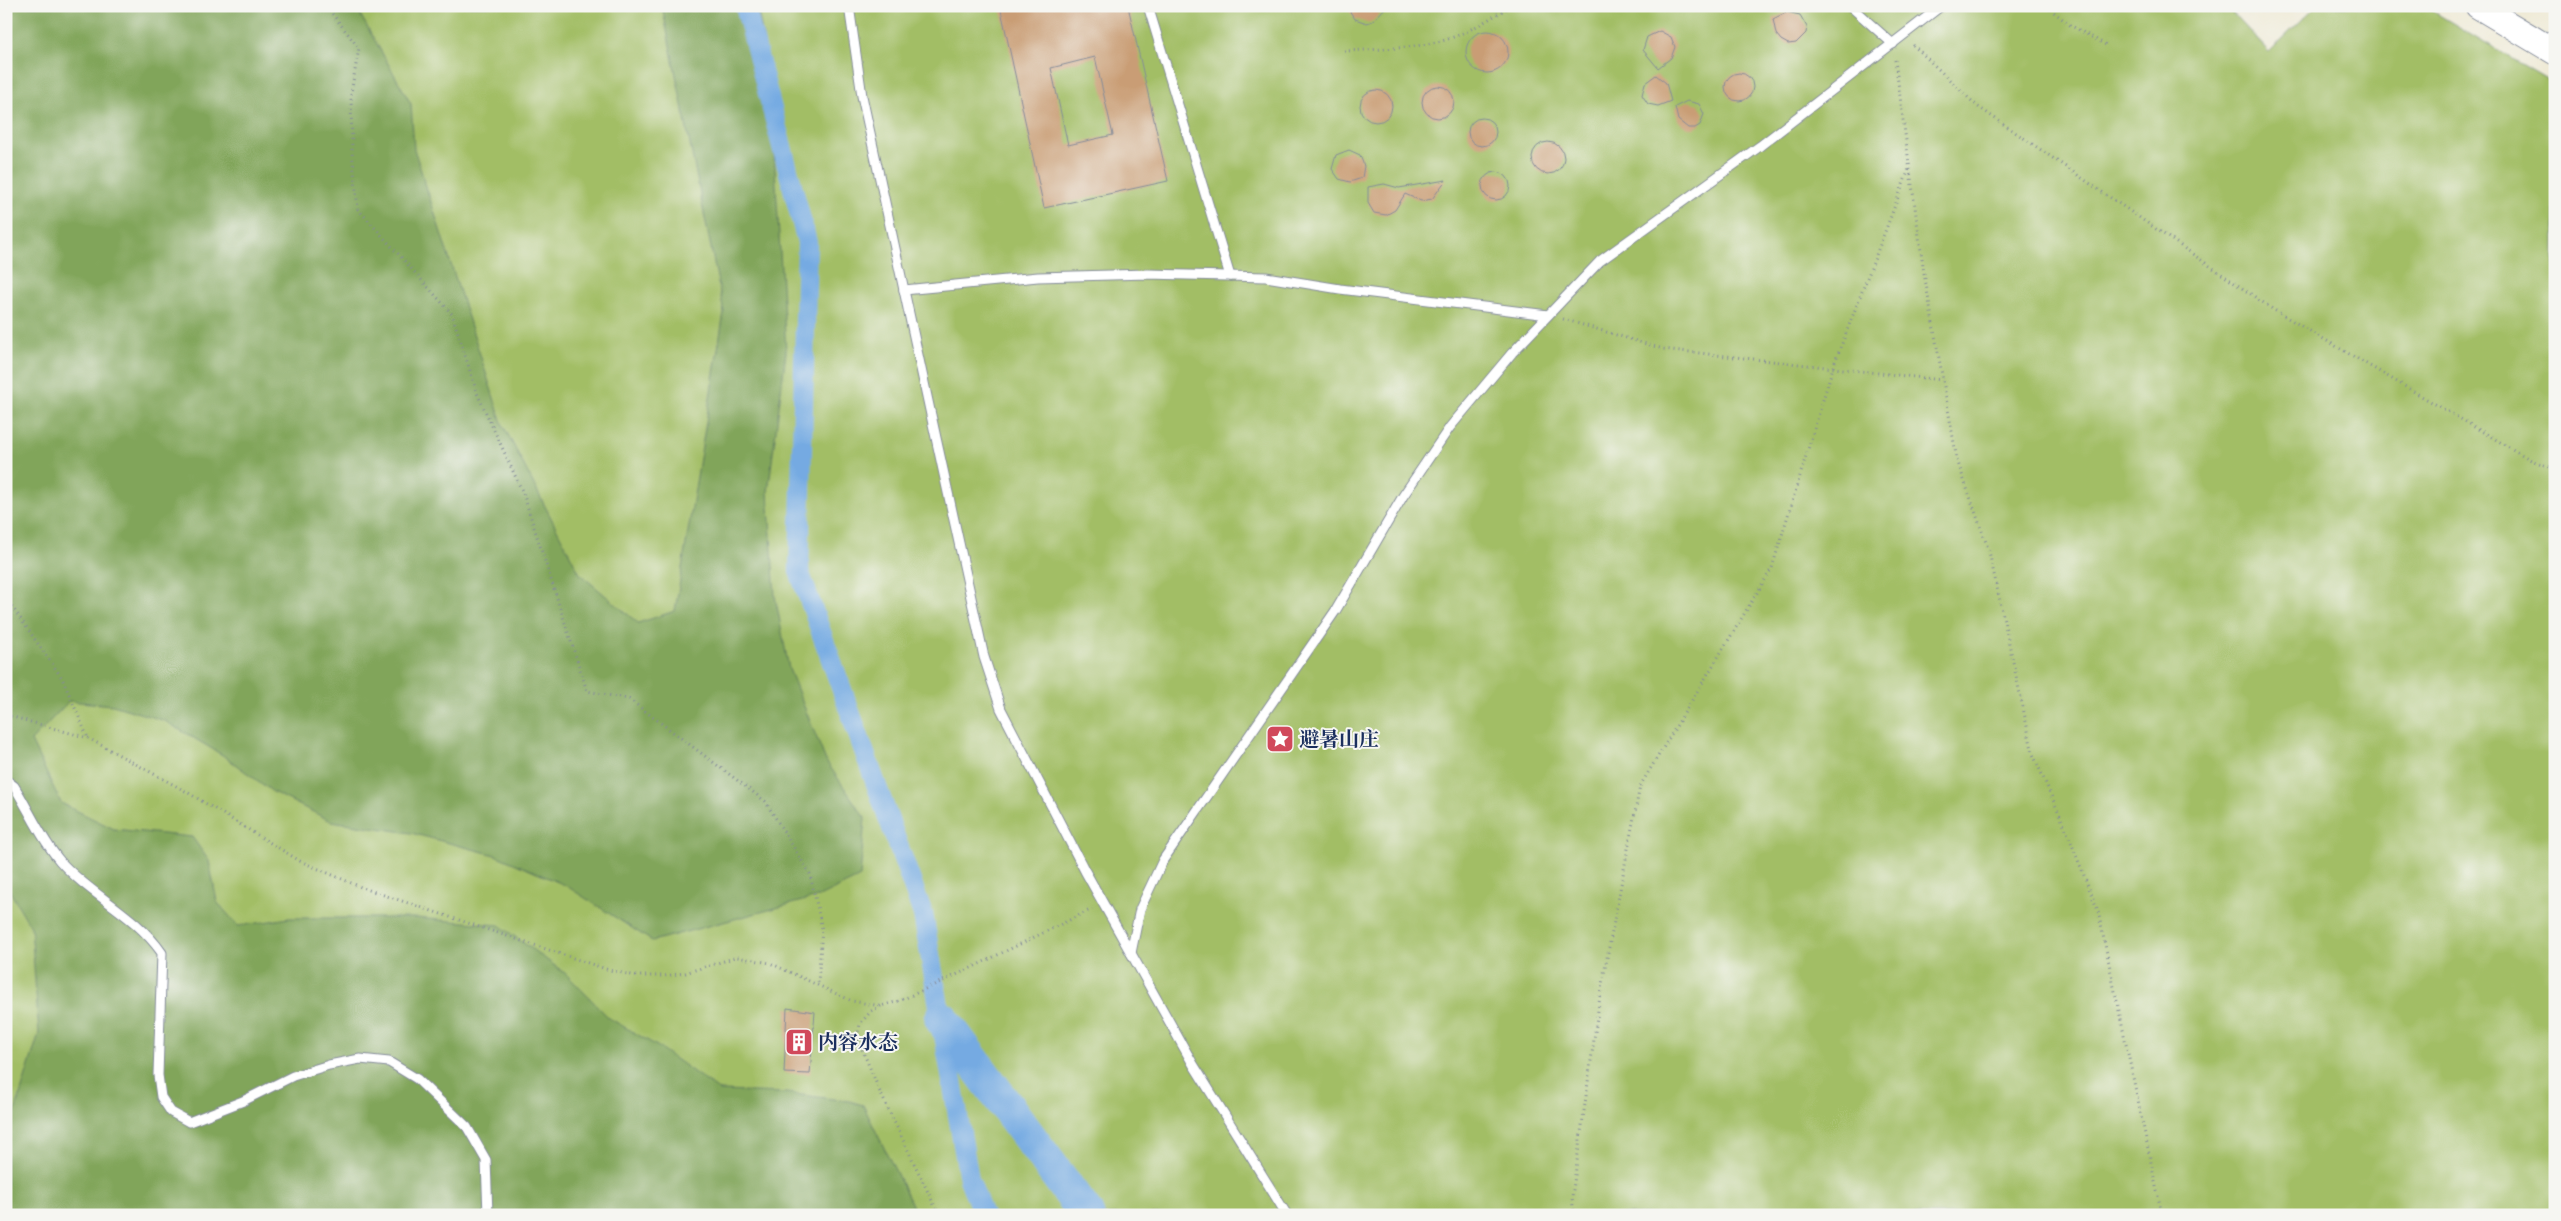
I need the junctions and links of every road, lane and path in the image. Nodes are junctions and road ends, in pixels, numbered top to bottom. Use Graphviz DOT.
graph roads {
  1 [pos="326,6"];
  2 [pos="849,6"];
  3 [pos="1148,6"];
  4 [pos="1850,6"];
  5 [pos="1941,6"];
  6 [pos="2046,6"];
  7 [pos="2478,6"];
  8 [pos="1508,8"];
  9 [pos="1903,36"];
  10 [pos="1893,44"];
  11 [pos="2106,45"];
  12 [pos="1344,51"];
  13 [pos="2555,52"];
  14 [pos="1909,167"];
  15 [pos="1230,276"];
  16 [pos="904,290"];
  17 [pos="1548,315"];
  18 [pos="1833,367"];
  19 [pos="1942,380"];
  20 [pos="2555,469"];
  21 [pos="6,598"];
  22 [pos="6,716"];
  23 [pos="88,738"];
  24 [pos="6,780"];
  25 [pos="1103,904"];
  26 [pos="1131,953"];
  27 [pos="818,983"];
  28 [pos="881,1006"];
  29 [pos="488,1215"];
  30 [pos="939,1215"];
  31 [pos="1287,1215"];
  32 [pos="1574,1215"];
  33 [pos="2162,1215"];
  1 -- 27 [label="path"];
  2 -- 16 [label="lane"];
  3 -- 15 [label="lane"];
  4 -- 10 [label="lane"];
  5 -- 9 [label="lane"];
  6 -- 11 [label="path"];
  7 -- 13 [label="main road"];
  8 -- 12 [label="path"];
  9 -- 10 [label="lane"];
  9 -- 20 [label="path"];
  10 -- 14 [label="path"];
  10 -- 17 [label="lane"];
  14 -- 18 [label="path"];
  14 -- 19 [label="path"];
  15 -- 16 [label="lane"];
  15 -- 17 [label="lane"];
  16 -- 25 [label="lane"];
  17 -- 18 [label="path"];
  17 -- 26 [label="lane"];
  18 -- 19 [label="path"];
  18 -- 32 [label="path"];
  19 -- 33 [label="path"];
  21 -- 23 [label="path"];
  22 -- 23 [label="path"];
  23 -- 27 [label="path"];
  24 -- 29 [label="lane"];
  25 -- 26 [label="lane"];
  25 -- 28 [label="path"];
  26 -- 31 [label="lane"];
  27 -- 28 [label="path"];
  28 -- 30 [label="path"];
}
